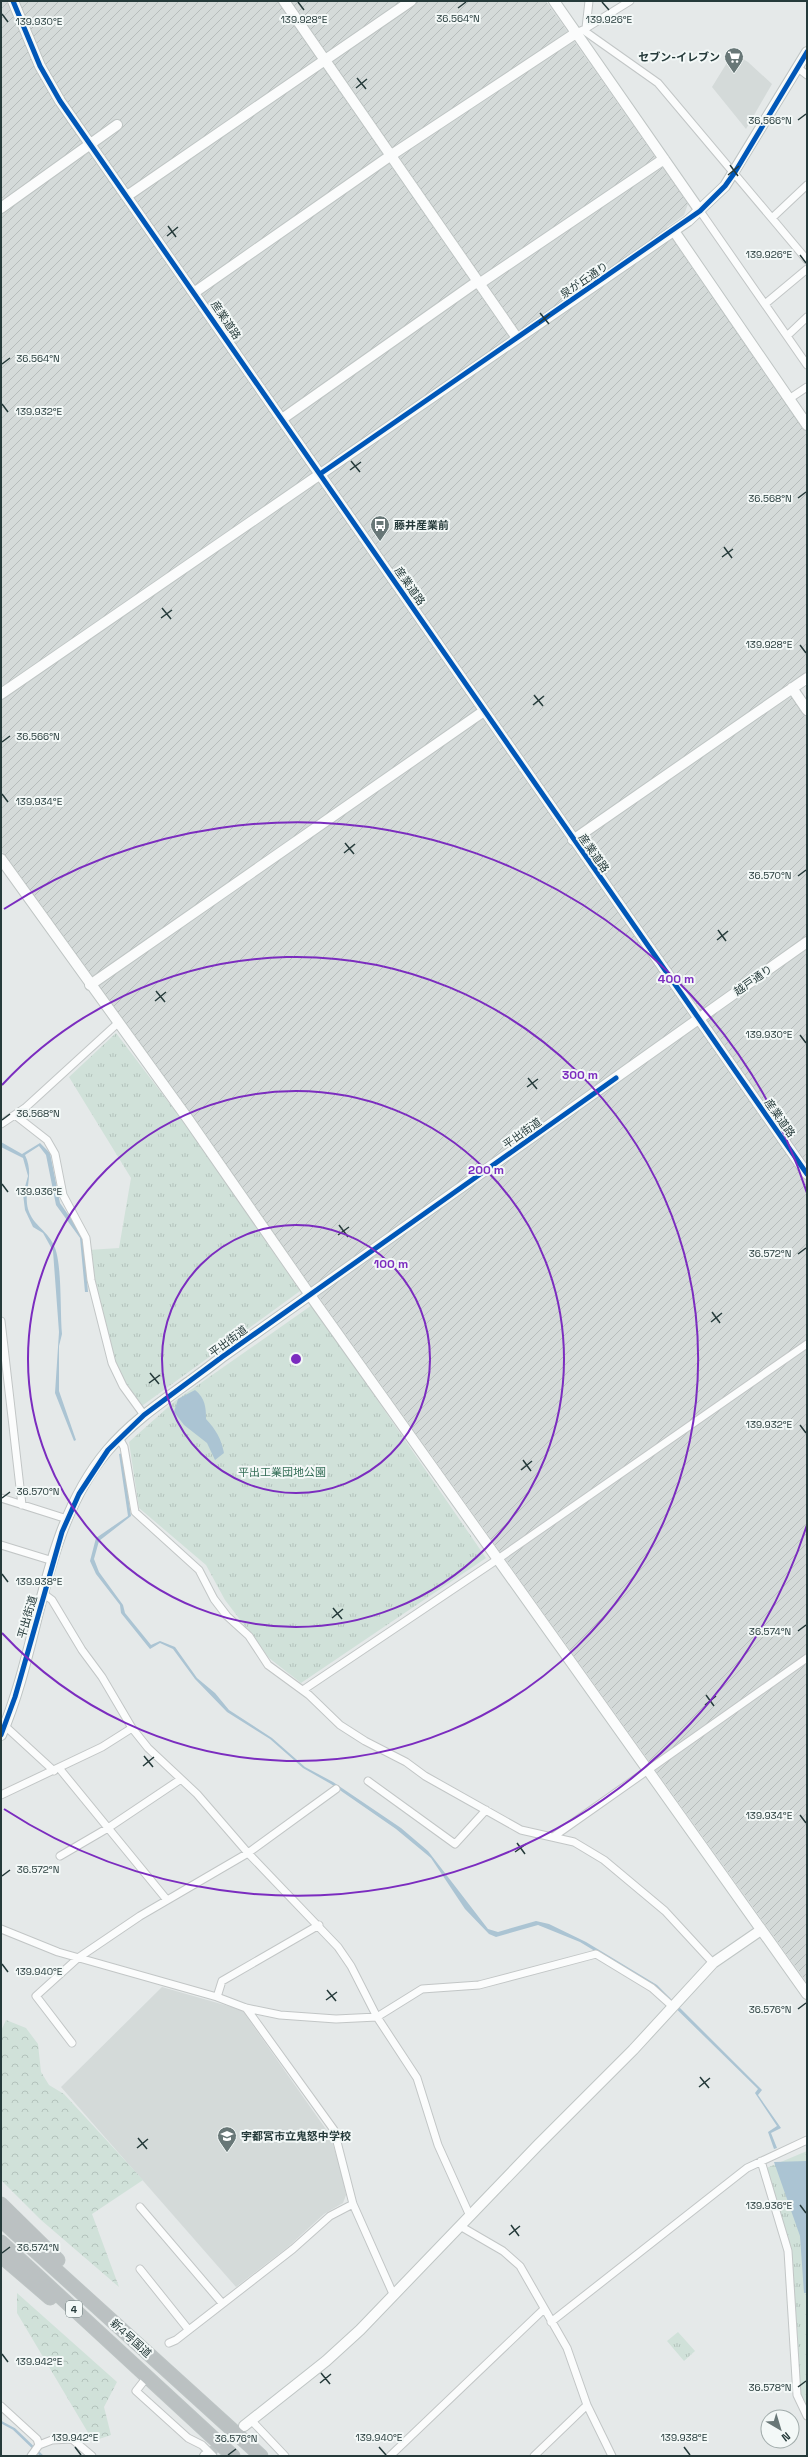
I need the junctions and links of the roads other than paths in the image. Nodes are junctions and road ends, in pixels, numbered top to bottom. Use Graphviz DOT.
graph roads {
  1 [pos="13,1"];
  2 [pos="284,1"];
  3 [pos="411,1"];
  4 [pos="554,1"];
  5 [pos="589,1"];
  6 [pos="630,1"];
  7 [pos="581,30"];
  8 [pos="807,52"];
  9 [pos="325,60"];
  10 [pos="798,68"];
  11 [pos="807,75"];
  12 [pos="117,125"];
  13 [pos="90,144"];
  14 [pos="390,156"];
  15 [pos="664,159"];
  16 [pos="735,172"];
  17 [pos="807,185"];
  18 [pos="127,196"];
  19 [pos="1,208"];
  20 [pos="700,211"];
  21 [pos="772,218"];
  22 [pos="674,231"];
  23 [pos="806,258"];
  24 [pos="807,269"];
  25 [pos="478,282"];
  26 [pos="195,292"];
  27 [pos="765,304"];
  28 [pos="807,317"];
  29 [pos="787,336"];
  30 [pos="517,338"];
  31 [pos="807,365"];
  32 [pos="807,387"];
  33 [pos="789,399"];
  34 [pos="282,419"];
  35 [pos="807,425"];
  36 [pos="320,474"];
  37 [pos="807,678"];
  38 [pos="792,688"];
  39 [pos="1,694"];
  40 [pos="807,710"];
  41 [pos="484,711"];
  42 [pos="574,840"];
  43 [pos="1,859"];
  44 [pos="807,942"];
  45 [pos="90,985"];
  46 [pos="699,1019"];
  47 [pos="118,1022"];
  48 [pos="15,1116"];
  49 [pos="1,1124"];
  50 [pos="807,1174"];
  51 [pos="310,1295"];
  52 [pos="1,1321"];
  53 [pos="807,1344"];
  54 [pos="144,1415"];
  55 [pos="119,1438"];
  56 [pos="1,1498"];
  57 [pos="22,1505"];
  58 [pos="67,1519"];
  59 [pos="1,1545"];
  60 [pos="498,1558"];
  61 [pos="53,1562"];
  62 [pos="44,1594"];
  63 [pos="807,1658"];
  64 [pos="303,1690"];
  65 [pos="132,1728"];
  66 [pos="3,1731"];
  67 [pos="648,1769"];
  68 [pos="57,1770"];
  69 [pos="180,1779"];
  70 [pos="368,1781"];
  71 [pos="336,1789"];
  72 [pos="1,1795"];
  73 [pos="486,1810"];
  74 [pos="108,1828"];
  75 [pos="553,1837"];
  76 [pos="248,1853"];
  77 [pos="60,1856"];
  78 [pos="167,1900"];
  79 [pos="319,1925"];
  80 [pos="1,1929"];
  81 [pos="761,1930"];
  82 [pos="78,1958"];
  83 [pos="713,1963"];
  84 [pos="807,1994"];
  85 [pos="217,1997"];
  86 [pos="672,2006"];
  87 [pos="246,2008"];
  88 [pos="377,2017"];
  89 [pos="72,2043"];
  90 [pos="807,2140"];
  91 [pos="761,2161"];
  92 [pos="1,2204"];
  93 [pos="353,2204"];
  94 [pos="140,2207"];
  95 [pos="470,2216"];
  96 [pos="1,2220"];
  97 [pos="460,2226"];
  98 [pos="1,2242"];
  99 [pos="1,2256"];
  100 [pos="140,2268"];
  101 [pos="394,2296"];
  102 [pos="222,2304"];
  103 [pos="544,2309"];
  104 [pos="551,2322"];
  105 [pos="121,2329"];
  106 [pos="188,2329"];
  107 [pos="169,2343"];
  108 [pos="147,2377"];
  109 [pos="587,2405"];
  110 [pos="1,2406"];
  111 [pos="807,2416"];
  112 [pos="248,2423"];
  113 [pos="39,2445"];
  114 [pos="31,2456"];
  115 [pos="92,2456"];
  116 [pos="208,2456"];
  117 [pos="233,2456"];
  118 [pos="261,2456"];
  119 [pos="285,2456"];
  120 [pos="390,2456"];
  121 [pos="534,2456"];
  122 [pos="612,2456"];
  1 -- 13 [label="street, 産業道路"];
  2 -- 9 [label="street"];
  3 -- 9 [label="street"];
  4 -- 7 [label="street"];
  5 -- 7 [label="street"];
  6 -- 7 [label="street"];
  7 -- 14 [label="street"];
  7 -- 15 [label="street"];
  7 -- 16 [label="street"];
  8 -- 10 [label="street, 泉が丘通り"];
  9 -- 14 [label="street"];
  9 -- 18 [label="street"];
  10 -- 11 [label="street"];
  10 -- 16 [label="street, 泉が丘通り"];
  12 -- 13 [label="street"];
  13 -- 18 [label="street, 産業道路"];
  13 -- 19 [label="street"];
  14 -- 25 [label="street"];
  14 -- 26 [label="street"];
  15 -- 20 [label="street"];
  15 -- 25 [label="street"];
  16 -- 20 [label="street, 泉が丘通り"];
  16 -- 21 [label="street"];
  17 -- 21 [label="street"];
  18 -- 26 [label="street, 産業道路"];
  20 -- 22 [label="street, 泉が丘通り"];
  20 -- 27 [label="street"];
  21 -- 23 [label="street"];
  22 -- 30 [label="street, 泉が丘通り"];
  22 -- 33 [label="street"];
  24 -- 27 [label="street"];
  25 -- 30 [label="street"];
  25 -- 34 [label="street"];
  26 -- 34 [label="street, 産業道路"];
  27 -- 29 [label="street"];
  28 -- 29 [label="street"];
  29 -- 31 [label="street"];
  30 -- 36 [label="street, 泉が丘通り"];
  32 -- 33 [label="street"];
  33 -- 35 [label="street"];
  34 -- 36 [label="street, 産業道路"];
  36 -- 39 [label="street, 泉が丘通り"];
  36 -- 41 [label="street, 産業道路"];
  37 -- 38 [label="street"];
  38 -- 40 [label="street"];
  38 -- 42 [label="street"];
  41 -- 42 [label="street, 産業道路"];
  41 -- 45 [label="street"];
  42 -- 46 [label="street, 産業道路"];
  43 -- 45 [label="street"];
  44 -- 46 [label="street, 越戸通り"];
  45 -- 47 [label="street"];
  46 -- 50 [label="street, 産業道路"];
  46 -- 51 [label="street, 平出街道"];
  47 -- 48 [label="street"];
  47 -- 51 [label="street"];
  48 -- 49 [label="street"];
  48 -- 54 [label="street"];
  51 -- 54 [label="street, 平出街道"];
  51 -- 60 [label="street"];
  52 -- 57 [label="street"];
  53 -- 60 [label="street"];
  54 -- 55 [label="street, 平出街道"];
  55 -- 58 [label="street, 平出街道"];
  55 -- 64 [label="street"];
  56 -- 57 [label="street"];
  57 -- 58 [label="street"];
  58 -- 61 [label="street, 平出街道"];
  59 -- 61 [label="street"];
  60 -- 64 [label="street"];
  60 -- 67 [label="street"];
  61 -- 62 [label="street, 平出街道"];
  62 -- 65 [label="street"];
  62 -- 66 [label="street, 平出街道"];
  63 -- 67 [label="street"];
  64 -- 73 [label="street"];
  65 -- 68 [label="street"];
  65 -- 69 [label="street"];
  66 -- 68 [label="street"];
  67 -- 75 [label="street"];
  67 -- 81 [label="street"];
  68 -- 72 [label="street"];
  68 -- 74 [label="street"];
  69 -- 74 [label="street"];
  69 -- 76 [label="street"];
  70 -- 73 [label="street"];
  71 -- 76 [label="street"];
  73 -- 75 [label="street"];
  74 -- 77 [label="street"];
  74 -- 78 [label="street"];
  75 -- 83 [label="street"];
  76 -- 78 [label="street"];
  76 -- 79 [label="street"];
  78 -- 82 [label="street"];
  79 -- 85 [label="street"];
  79 -- 88 [label="street"];
  80 -- 82 [label="street"];
  81 -- 83 [label="street"];
  81 -- 84 [label="street"];
  82 -- 85 [label="street"];
  82 -- 89 [label="street"];
  83 -- 86 [label="street"];
  85 -- 87 [label="street"];
  86 -- 88 [label="street"];
  86 -- 95 [label="street"];
  87 -- 88 [label="street"];
  87 -- 93 [label="street"];
  88 -- 95 [label="street"];
  90 -- 91 [label="street"];
  91 -- 104 [label="street"];
  91 -- 111 [label="street"];
  92 -- 105 [label="highway"];
  93 -- 101 [label="street"];
  93 -- 102 [label="street"];
  94 -- 102 [label="street"];
  95 -- 97 [label="street"];
  96 -- 105 [label="highway, 新4号国道 / 4"];
  97 -- 101 [label="street"];
  97 -- 103 [label="street"];
  98 -- 108 [label="highway, 新4号国道 / 4"];
  99 -- 108 [label="highway"];
  100 -- 106 [label="street"];
  101 -- 112 [label="street"];
  102 -- 106 [label="street"];
  103 -- 104 [label="street"];
  103 -- 120 [label="street"];
  104 -- 109 [label="street"];
  105 -- 118 [label="highway, 新4号国道 / 4"];
  106 -- 107 [label="street"];
  108 -- 116 [label="street"];
  108 -- 117 [label="highway, 新4号国道 / 4"];
  109 -- 121 [label="street"];
  109 -- 122 [label="street"];
  110 -- 113 [label="street"];
  112 -- 119 [label="street"];
  113 -- 114 [label="street"];
  113 -- 115 [label="street"];
}
